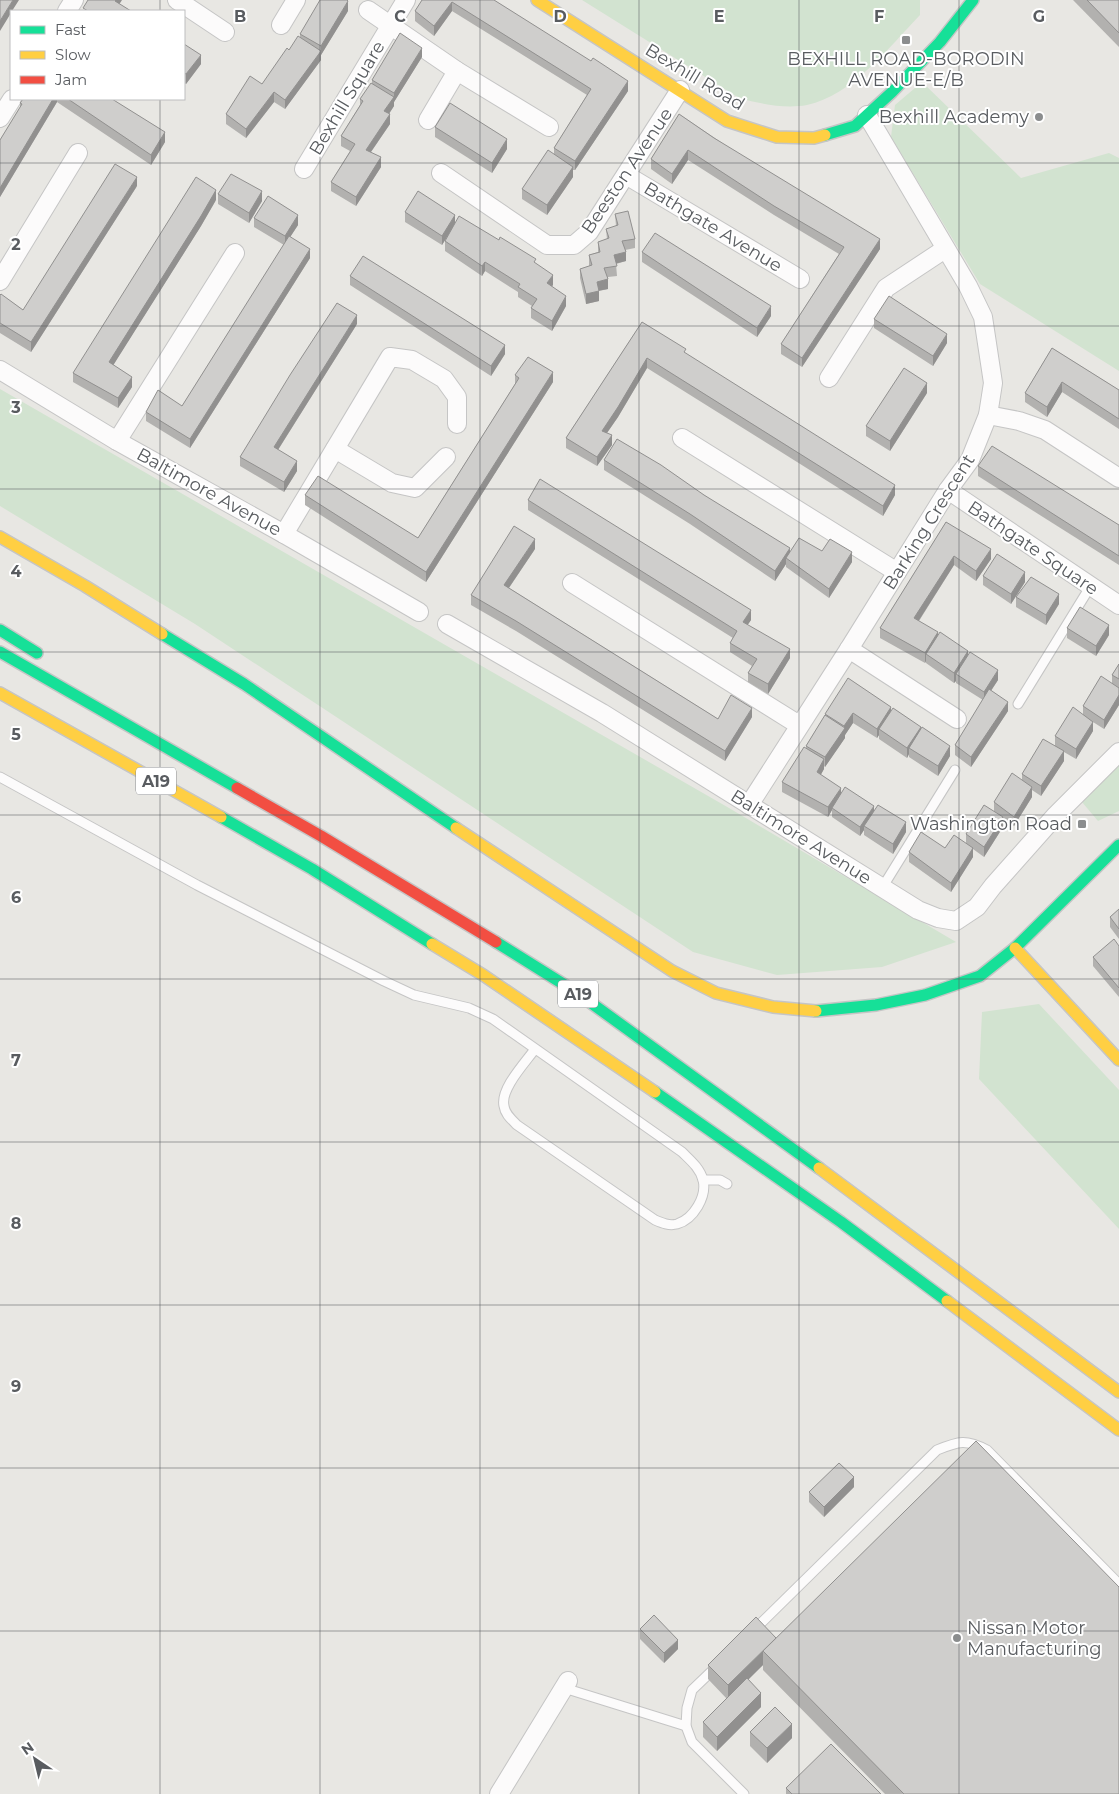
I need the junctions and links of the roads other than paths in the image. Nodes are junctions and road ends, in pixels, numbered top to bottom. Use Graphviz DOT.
graph roads {
  1 [pos="177,0"];
  2 [pos="296,0"];
  3 [pos="406,0"];
  4 [pos="537,0"];
  5 [pos="973,0"];
  6 [pos="368,10"];
  7 [pos="281,25"];
  8 [pos="391,25"];
  9 [pos="225,32"];
  10 [pos="456,71"];
  11 [pos="680,90"];
  12 [pos="866,115"];
  13 [pos="428,120"];
  14 [pos="550,127"];
  15 [pos="78,154"];
  16 [pos="304,169"];
  17 [pos="441,173"];
  18 [pos="626,174"];
  19 [pos="945,249"];
  20 [pos="235,253"];
  21 [pos="800,279"];
  22 [pos="0,281"];
  23 [pos="0,370"];
  24 [pos="829,378"];
  25 [pos="988,415"];
  26 [pos="457,424"];
  27 [pos="682,438"];
  28 [pos="118,441"];
  29 [pos="335,449"];
  30 [pos="446,457"];
  31 [pos="1119,478"];
  32 [pos="948,490"];
  33 [pos="284,534"];
  34 [pos="0,537"];
  35 [pos="897,572"];
  36 [pos="572,583"];
  37 [pos="1090,587"];
  38 [pos="1119,606"];
  39 [pos="419,612"];
  40 [pos="447,624"];
  41 [pos="0,630"];
  42 [pos="850,649"];
  43 [pos="0,652"];
  44 [pos="47,659"];
  45 [pos="0,693"];
  46 [pos="1018,704"];
  47 [pos="117,706"];
  48 [pos="957,719"];
  49 [pos="799,726"];
  50 [pos="1119,752"];
  51 [pos="955,770"];
  52 [pos="211,773"];
  53 [pos="125,776"];
  54 [pos="0,777"];
  55 [pos="749,805"];
  56 [pos="1119,845"];
  57 [pos="312,868"];
  58 [pos="882,888"];
  59 [pos="1015,948"];
  60 [pos="535,1049"];
  61 [pos="1119,1060"];
  62 [pos="703,1180"];
  63 [pos="727,1184"];
  64 [pos="1119,1392"];
  65 [pos="1119,1430"];
  66 [pos="1119,1584"];
  67 [pos="748,1635"];
  68 [pos="720,1663"];
  69 [pos="566,1685"];
  70 [pos="686,1726"];
  71 [pos="499,1794"];
  72 [pos="744,1794"];
  1 -- 9 [label="street"];
  2 -- 7 [label="street"];
  3 -- 8 [label="street, Bexhill Square"];
  4 -- 11 [label="main road, Bexhill Road"];
  5 -- 12 [label="main road, Bexhill Road"];
  6 -- 8 [label="street"];
  8 -- 10 [label="street"];
  8 -- 16 [label="street, Bexhill Square"];
  10 -- 13 [label="street"];
  10 -- 14 [label="street"];
  11 -- 12 [label="main road, Bexhill Road"];
  11 -- 18 [label="street, Beeston Avenue"];
  12 -- 19 [label="street, Barking Crescent"];
  15 -- 22 [label="street"];
  17 -- 18 [label="street, Beeston Avenue"];
  18 -- 21 [label="street, Bathgate Avenue"];
  19 -- 24 [label="street"];
  19 -- 25 [label="street, Barking Crescent"];
  20 -- 28 [label="street"];
  23 -- 28 [label="street, Baltimore Avenue"];
  25 -- 31 [label="street"];
  25 -- 32 [label="street, Barking Crescent"];
  26 -- 29 [label="street"];
  27 -- 35 [label="street"];
  28 -- 33 [label="street, Baltimore Avenue"];
  29 -- 30 [label="street"];
  29 -- 33 [label="street"];
  32 -- 35 [label="street, Barking Crescent"];
  32 -- 37 [label="street, Bathgate Square"];
  33 -- 39 [label="street, Baltimore Avenue"];
  34 -- 59 [label="main road"];
  35 -- 42 [label="street, Barking Crescent"];
  36 -- 49 [label="street"];
  37 -- 38 [label="street, Bathgate Square"];
  37 -- 46 [label="lane"];
  40 -- 55 [label="street, Baltimore Avenue"];
  41 -- 44 [label="main road"];
  42 -- 48 [label="street"];
  42 -- 49 [label="street, Barking Crescent"];
  43 -- 52 [label="main road, A19"];
  45 -- 57 [label="main road, A19"];
  47 -- 52 [label="main road"];
  49 -- 55 [label="street, Barking Crescent"];
  50 -- 58 [label="street, Baltimore Avenue"];
  51 -- 58 [label="lane"];
  52 -- 64 [label="main road, A19"];
  53 -- 57 [label="main road"];
  54 -- 60 [label="lane"];
  55 -- 58 [label="street, Baltimore Avenue"];
  56 -- 59 [label="main road"];
  57 -- 65 [label="main road, A19"];
  59 -- 61 [label="main road"];
  60 -- 62 [label="lane"];
  60 -- 62 [label="lane"];
  62 -- 63 [label="lane"];
  66 -- 67 [label="lane"];
  68 -- 70 [label="lane"];
  69 -- 70 [label="lane"];
  69 -- 71 [label="street"];
  70 -- 72 [label="lane"];
}
